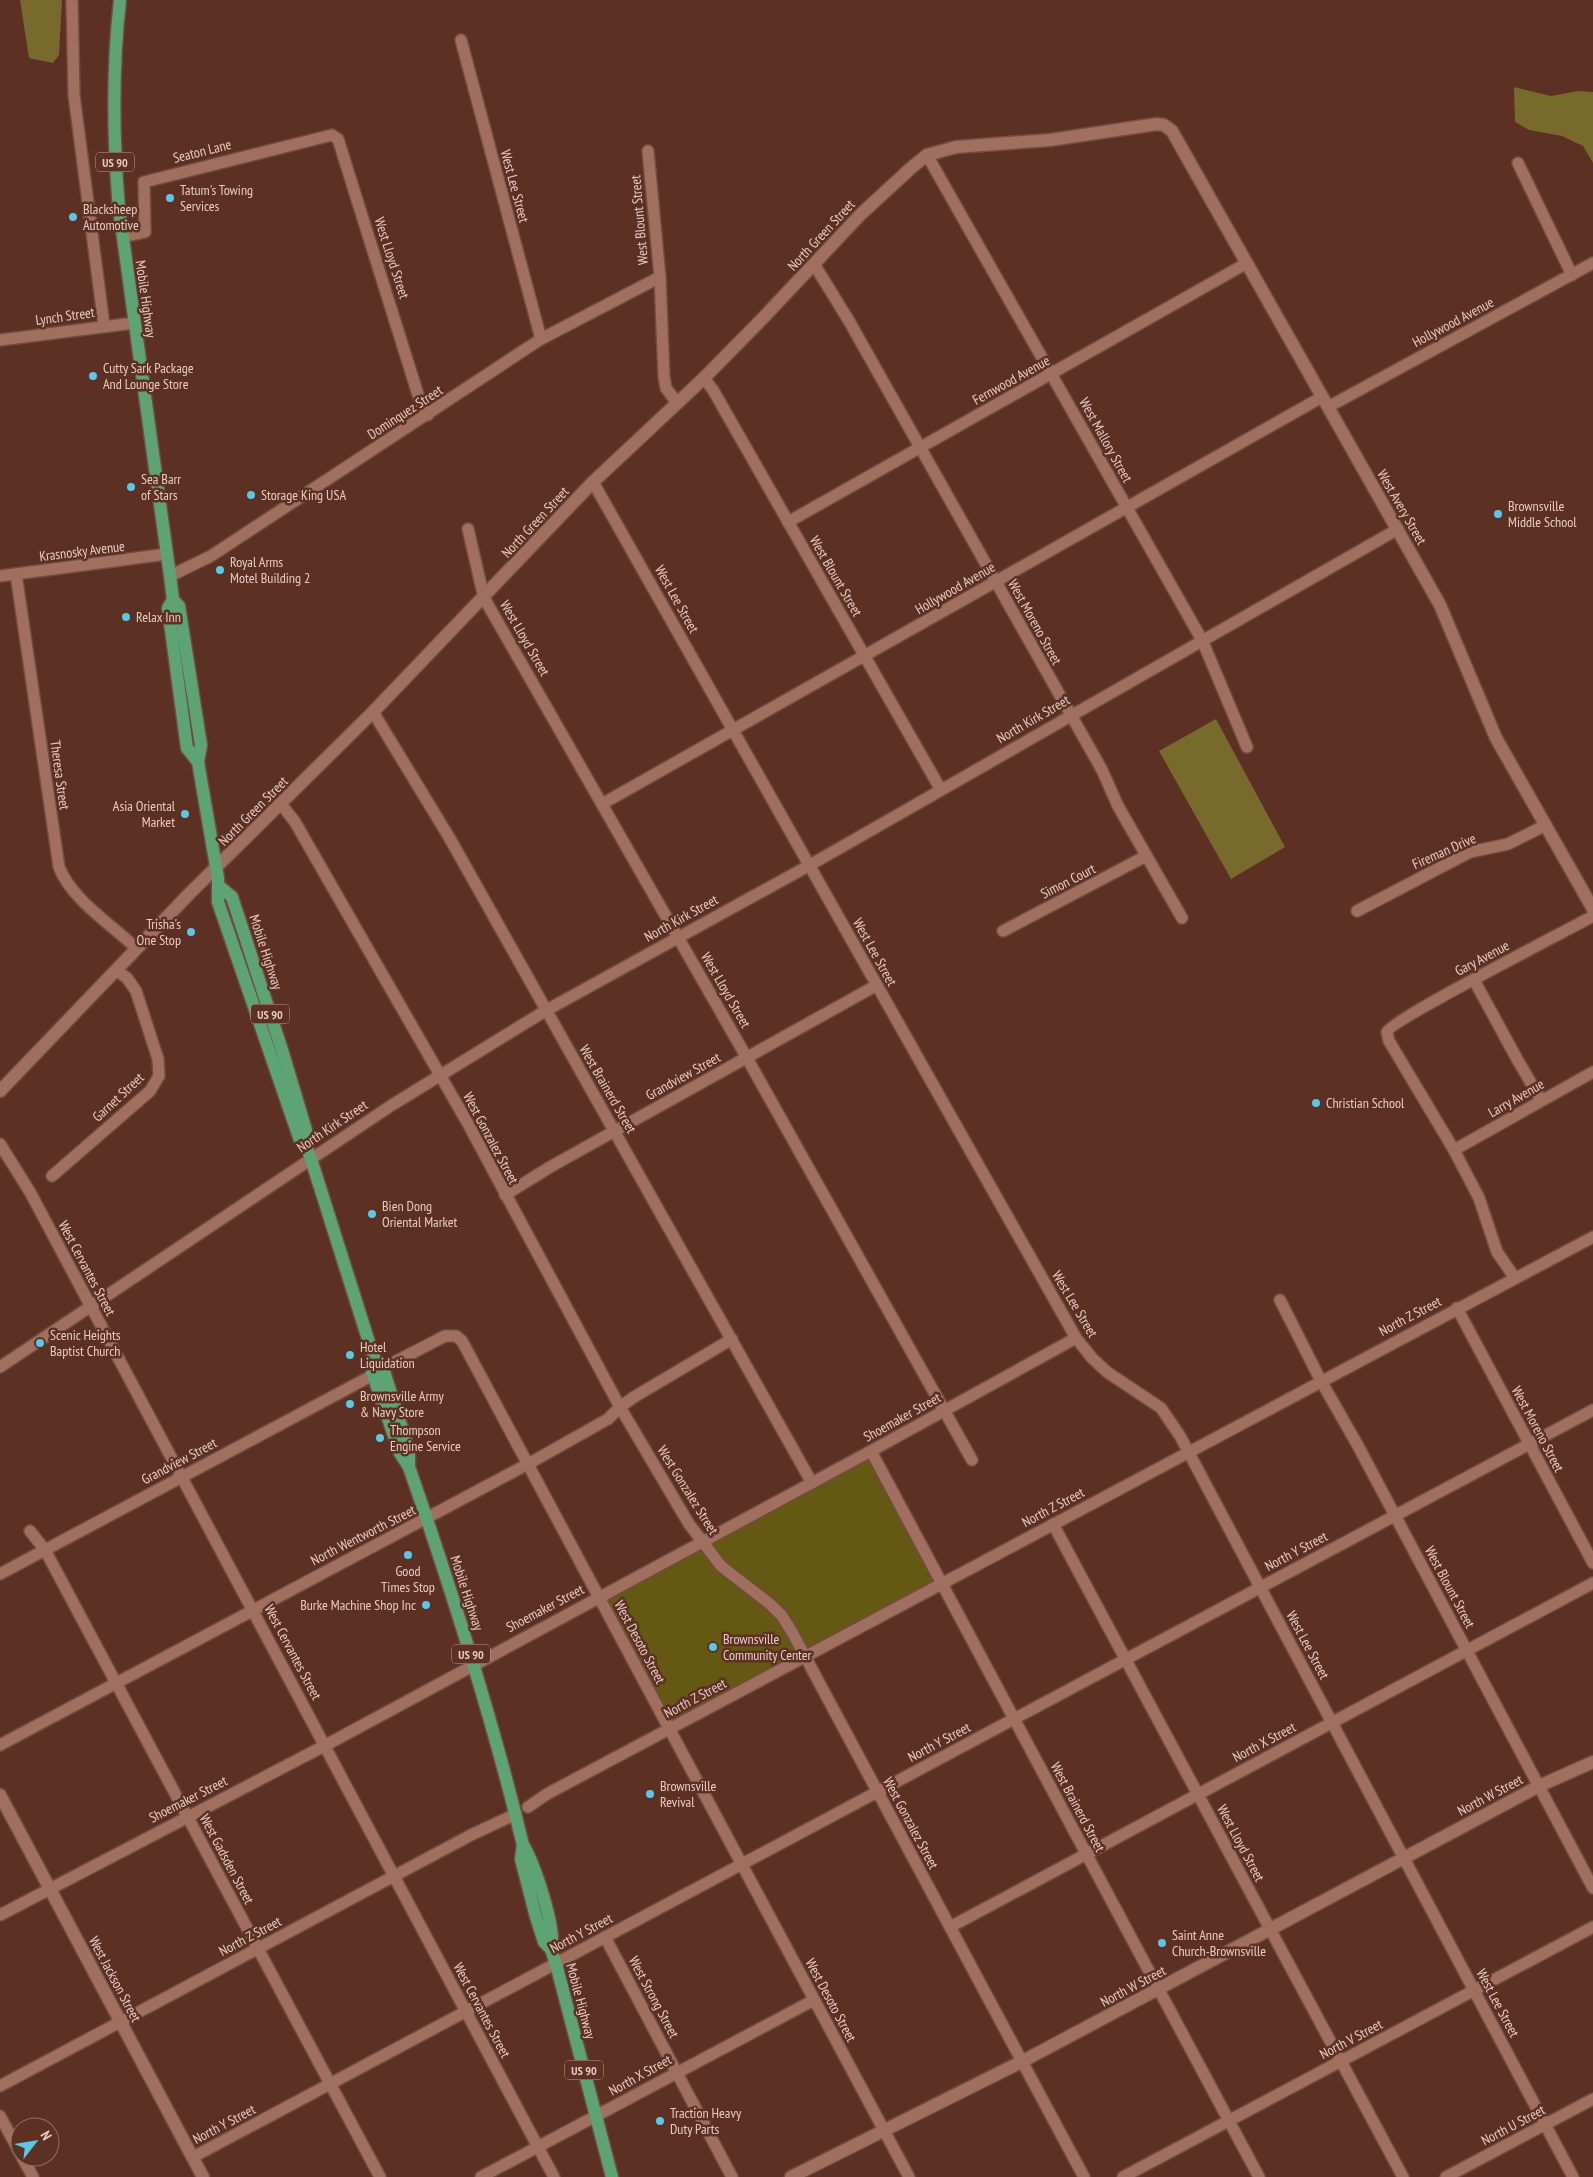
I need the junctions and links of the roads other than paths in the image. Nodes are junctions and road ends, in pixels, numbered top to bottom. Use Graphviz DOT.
graph roads {
  1 [pos="72,0"];
  2 [pos="120,0"];
  3 [pos="461,40"];
  4 [pos="1168,128"];
  5 [pos="337,138"];
  6 [pos="648,151"];
  7 [pos="927,155"];
  8 [pos="1518,163"];
  9 [pos="123,237"];
  10 [pos="1247,263"];
  11 [pos="1593,263"];
  12 [pos="814,264"];
  13 [pos="1572,275"];
  14 [pos="660,277"];
  15 [pos="134,323"];
  16 [pos="104,325"];
  17 [pos="541,339"];
  18 [pos="0,340"];
  19 [pos="1052,374"];
  20 [pos="704,378"];
  21 [pos="1325,402"];
  22 [pos="676,403"];
  23 [pos="428,415"];
  24 [pos="920,448"];
  25 [pos="593,482"];
  26 [pos="1127,508"];
  27 [pos="788,522"];
  28 [pos="468,529"];
  29 [pos="1398,529"];
  30 [pos="167,554"];
  31 [pos="16,574"];
  32 [pos="0,576"];
  33 [pos="170,576"];
  34 [pos="996,582"];
  35 [pos="484,598"];
  36 [pos="1202,640"];
  37 [pos="865,656"];
  38 [pos="373,712"];
  39 [pos="1070,715"];
  40 [pos="734,730"];
  41 [pos="1247,747"];
  42 [pos="941,790"];
  43 [pos="281,804"];
  44 [pos="602,804"];
  45 [pos="1546,825"];
  46 [pos="1146,856"];
  47 [pos="810,865"];
  48 [pos="216,868"];
  49 [pos="1593,910"];
  50 [pos="1357,911"];
  51 [pos="1593,916"];
  52 [pos="1182,918"];
  53 [pos="1003,931"];
  54 [pos="678,936"];
  55 [pos="136,948"];
  56 [pos="116,970"];
  57 [pos="1474,980"];
  58 [pos="877,985"];
  59 [pos="545,1010"];
  60 [pos="747,1058"];
  61 [pos="1593,1072"];
  62 [pos="439,1075"];
  63 [pos="0,1091"];
  64 [pos="1541,1100"];
  65 [pos="616,1131"];
  66 [pos="0,1144"];
  67 [pos="1454,1150"];
  68 [pos="309,1154"];
  69 [pos="52,1176"];
  70 [pos="505,1195"];
  71 [pos="1593,1238"];
  72 [pos="1515,1278"];
  73 [pos="1280,1300"];
  74 [pos="90,1306"];
  75 [pos="1457,1308"];
  76 [pos="456,1336"];
  77 [pos="1076,1338"];
  78 [pos="732,1339"];
  79 [pos="0,1367"];
  80 [pos="378,1372"];
  81 [pos="1321,1381"];
  82 [pos="620,1407"];
  83 [pos="1593,1410"];
  84 [pos="944,1411"];
  85 [pos="1529,1445"];
  86 [pos="871,1451"];
  87 [pos="1188,1452"];
  88 [pos="972,1460"];
  89 [pos="528,1464"];
  90 [pos="182,1477"];
  91 [pos="812,1483"];
  92 [pos="1394,1515"];
  93 [pos="427,1518"];
  94 [pos="1053,1524"];
  95 [pos="30,1531"];
  96 [pos="702,1541"];
  97 [pos="45,1550"];
  98 [pos="1593,1563"];
  99 [pos="0,1574"];
  100 [pos="942,1583"];
  101 [pos="1593,1583"];
  102 [pos="1259,1587"];
  103 [pos="599,1597"];
  104 [pos="253,1610"];
  105 [pos="1467,1651"];
  106 [pos="805,1656"];
  107 [pos="1125,1658"];
  108 [pos="474,1664"];
  109 [pos="116,1683"];
  110 [pos="1014,1718"];
  111 [pos="1332,1723"];
  112 [pos="669,1729"];
  113 [pos="0,1745"];
  114 [pos="326,1745"];
  115 [pos="1593,1762"];
  116 [pos="1539,1786"];
  117 [pos="878,1792"];
  118 [pos="1198,1794"];
  119 [pos="0,1795"];
  120 [pos="528,1807"];
  121 [pos="516,1814"];
  122 [pos="188,1816"];
  123 [pos="1087,1854"];
  124 [pos="1404,1858"];
  125 [pos="742,1864"];
  126 [pos="394,1875"];
  127 [pos="1593,1888"];
  128 [pos="50,1889"];
  129 [pos="0,1916"];
  130 [pos="950,1927"];
  131 [pos="1593,1927"];
  132 [pos="1270,1931"];
  133 [pos="604,1937"];
  134 [pos="258,1949"];
  135 [pos="556,1964"];
  136 [pos="1159,1989"];
  137 [pos="1474,1990"];
  138 [pos="814,2000"];
  139 [pos="466,2011"];
  140 [pos="121,2022"];
  141 [pos="1023,2061"];
  142 [pos="1341,2061"];
  143 [pos="677,2072"];
  144 [pos="331,2084"];
  145 [pos="0,2086"];
  146 [pos="1593,2099"];
  147 [pos="0,2116"];
  148 [pos="596,2116"];
  149 [pos="1229,2120"];
  150 [pos="1545,2124"];
  151 [pos="884,2132"];
  152 [pos="10,2134"];
  153 [pos="538,2147"];
  154 [pos="193,2157"];
  155 [pos="203,2177"];
  156 [pos="380,2177"];
  157 [pos="481,2177"];
  158 [pos="554,2177"];
  159 [pos="612,2177"];
  160 [pos="732,2177"];
  161 [pos="792,2177"];
  162 [pos="908,2177"];
  163 [pos="1084,2177"];
  164 [pos="1123,2177"];
  165 [pos="1259,2177"];
  166 [pos="1403,2177"];
  167 [pos="1446,2177"];
  168 [pos="1573,2177"];
  1 -- 16 [label="street"];
  2 -- 9 [label="main road, Mobile Highway / US 90"];
  3 -- 17 [label="street, West Lee Street"];
  4 -- 7 [label="street, North Green Street"];
  4 -- 10 [label="street, West Avery Street"];
  5 -- 9 [label="street, Seaton Lane"];
  5 -- 23 [label="street, West Lloyd Street"];
  6 -- 14 [label="street, West Blount Street"];
  7 -- 12 [label="street, North Green Street"];
  7 -- 19 [label="street, West Mallory Street"];
  8 -- 13 [label="street"];
  9 -- 15 [label="main road, Mobile Highway / US 90"];
  10 -- 19 [label="street, Fernwood Avenue"];
  10 -- 21 [label="street, West Avery Street"];
  11 -- 13 [label="street, Hollywood Avenue"];
  12 -- 20 [label="street, North Green Street"];
  12 -- 24 [label="street, West Moreno Street"];
  13 -- 21 [label="street, Hollywood Avenue"];
  14 -- 17 [label="street, Dominquez Street"];
  14 -- 22 [label="street, West Blount Street"];
  15 -- 16 [label="street, Lynch Street"];
  15 -- 30 [label="main road, Mobile Highway / US 90"];
  16 -- 18 [label="street, Lynch Street"];
  17 -- 23 [label="street, Dominquez Street"];
  19 -- 24 [label="street, Fernwood Avenue"];
  19 -- 26 [label="street, West Mallory Street"];
  20 -- 22 [label="street, North Green Street"];
  20 -- 27 [label="street, West Blount Street"];
  21 -- 26 [label="street, Hollywood Avenue"];
  21 -- 29 [label="street, West Avery Street"];
  22 -- 25 [label="street, North Green Street"];
  23 -- 33 [label="street, Dominquez Street"];
  24 -- 27 [label="street, Fernwood Avenue"];
  24 -- 34 [label="street, West Moreno Street"];
  25 -- 35 [label="street, North Green Street"];
  25 -- 40 [label="street, West Lee Street"];
  26 -- 34 [label="street, Hollywood Avenue"];
  26 -- 36 [label="street, West Mallory Street"];
  27 -- 37 [label="street, West Blount Street"];
  28 -- 35 [label="street, West Lloyd Street"];
  29 -- 36 [label="street, North Kirk Street"];
  29 -- 45 [label="street, West Avery Street"];
  30 -- 31 [label="street, Krasnosky Avenue"];
  30 -- 33 [label="main road, Mobile Highway / US 90"];
  31 -- 32 [label="street, Krasnosky Avenue"];
  31 -- 55 [label="street, Theresa Street"];
  33 -- 48 [label="main road, Mobile Highway / US 90"];
  34 -- 37 [label="street, Hollywood Avenue"];
  34 -- 39 [label="street, West Moreno Street"];
  35 -- 38 [label="street, North Green Street"];
  35 -- 44 [label="street, West Lloyd Street"];
  36 -- 39 [label="street, North Kirk Street"];
  36 -- 41 [label="street, West Mallory Street"];
  37 -- 40 [label="street, Hollywood Avenue"];
  37 -- 42 [label="street, West Blount Street"];
  38 -- 43 [label="street, North Green Street"];
  38 -- 59 [label="street, West Brainerd Street"];
  39 -- 42 [label="street, North Kirk Street"];
  39 -- 46 [label="street, West Moreno Street"];
  40 -- 44 [label="street, Hollywood Avenue"];
  40 -- 47 [label="street, West Lee Street"];
  42 -- 47 [label="street, North Kirk Street"];
  43 -- 48 [label="street, North Green Street"];
  43 -- 62 [label="street, West Gonzalez Street"];
  44 -- 54 [label="street, West Lloyd Street"];
  45 -- 49 [label="street, West Avery Street"];
  45 -- 50 [label="street, Fireman Drive"];
  46 -- 52 [label="street, West Moreno Street"];
  46 -- 53 [label="street, Simon Court"];
  47 -- 54 [label="street, North Kirk Street"];
  47 -- 58 [label="street, West Lee Street"];
  48 -- 55 [label="street, North Green Street"];
  48 -- 68 [label="main road, Mobile Highway / US 90"];
  51 -- 57 [label="street, Gary Avenue"];
  54 -- 59 [label="street, North Kirk Street"];
  54 -- 60 [label="street, West Lloyd Street"];
  55 -- 56 [label="street, North Green Street"];
  56 -- 63 [label="street, North Green Street"];
  56 -- 69 [label="street, Garnet Street"];
  57 -- 64 [label="street"];
  57 -- 67 [label="street, Gary Avenue"];
  58 -- 60 [label="street, Grandview Street"];
  58 -- 77 [label="street, West Lee Street"];
  59 -- 62 [label="street, North Kirk Street"];
  59 -- 65 [label="street, West Brainerd Street"];
  60 -- 65 [label="street, Grandview Street"];
  60 -- 84 [label="street, West Lloyd Street"];
  61 -- 64 [label="street, Larry Avenue"];
  62 -- 68 [label="street, North Kirk Street"];
  62 -- 70 [label="street, West Gonzalez Street"];
  64 -- 67 [label="street, Larry Avenue"];
  65 -- 70 [label="street, Grandview Street"];
  65 -- 78 [label="street, West Brainerd Street"];
  66 -- 74 [label="street, West Cervantes Street"];
  67 -- 72 [label="street"];
  68 -- 74 [label="street, North Kirk Street"];
  68 -- 80 [label="main road, Mobile Highway / US 90"];
  70 -- 82 [label="street, West Gonzalez Street"];
  71 -- 72 [label="street, North Z Street"];
  72 -- 75 [label="street, North Z Street"];
  73 -- 81 [label="street, West Blount Street"];
  74 -- 79 [label="street, North Kirk Street"];
  74 -- 90 [label="street, West Cervantes Street"];
  75 -- 81 [label="street, North Z Street"];
  75 -- 85 [label="street, West Moreno Street"];
  76 -- 80 [label="street, Grandview Street"];
  76 -- 89 [label="street, West Desoto Street"];
  77 -- 84 [label="street, Shoemaker Street"];
  77 -- 87 [label="street, West Lee Street"];
  78 -- 82 [label="street, North Wentworth Street"];
  78 -- 91 [label="street, West Brainerd Street"];
  80 -- 90 [label="street, Grandview Street"];
  80 -- 93 [label="main road, Mobile Highway / US 90"];
  81 -- 87 [label="street, North Z Street"];
  81 -- 92 [label="street, West Blount Street"];
  82 -- 89 [label="street, North Wentworth Street"];
  82 -- 96 [label="street, West Gonzalez Street"];
  83 -- 85 [label="street, North Y Street"];
  84 -- 86 [label="street, Shoemaker Street"];
  84 -- 88 [label="street, West Lloyd Street"];
  85 -- 92 [label="street, North Y Street"];
  85 -- 98 [label="street, West Moreno Street"];
  86 -- 91 [label="street, Shoemaker Street"];
  86 -- 100 [label="street, West Brainerd Street"];
  87 -- 94 [label="street, North Z Street"];
  87 -- 102 [label="street, West Lee Street"];
  89 -- 93 [label="street, North Wentworth Street"];
  89 -- 103 [label="street, West Desoto Street"];
  90 -- 97 [label="street, Grandview Street"];
  90 -- 104 [label="street, West Cervantes Street"];
  91 -- 96 [label="street, Shoemaker Street"];
  92 -- 102 [label="street, North Y Street"];
  92 -- 105 [label="street, West Blount Street"];
  93 -- 104 [label="street, North Wentworth Street"];
  93 -- 108 [label="main road, Mobile Highway / US 90"];
  94 -- 100 [label="street, North Z Street"];
  94 -- 107 [label="street, West Lloyd Street"];
  95 -- 97 [label="street, West Gadsden Street"];
  96 -- 103 [label="street, Shoemaker Street"];
  96 -- 106 [label="street, West Gonzalez Street"];
  97 -- 99 [label="street, Grandview Street"];
  97 -- 109 [label="street, West Gadsden Street"];
  100 -- 106 [label="street, North Z Street"];
  100 -- 110 [label="street, West Brainerd Street"];
  101 -- 105 [label="street, North X Street"];
  102 -- 107 [label="street, North Y Street"];
  102 -- 111 [label="street, West Lee Street"];
  103 -- 108 [label="street, Shoemaker Street"];
  103 -- 112 [label="street, West Desoto Street"];
  104 -- 109 [label="street, North Wentworth Street"];
  104 -- 114 [label="street, West Cervantes Street"];
  105 -- 111 [label="street, North X Street"];
  105 -- 116 [label="street, West Blount Street"];
  106 -- 112 [label="street, North Z Street"];
  106 -- 117 [label="street, West Gonzalez Street"];
  107 -- 110 [label="street, North Y Street"];
  107 -- 118 [label="street, West Lloyd Street"];
  108 -- 114 [label="street, Shoemaker Street"];
  108 -- 121 [label="main road, Mobile Highway / US 90"];
  109 -- 113 [label="street, North Wentworth Street"];
  109 -- 122 [label="street, West Gadsden Street"];
  110 -- 117 [label="street, North Y Street"];
  110 -- 123 [label="street, West Brainerd Street"];
  111 -- 118 [label="street, North X Street"];
  111 -- 124 [label="street, West Lee Street"];
  112 -- 120 [label="street, North Z Street"];
  112 -- 125 [label="street, West Desoto Street"];
  114 -- 122 [label="street, Shoemaker Street"];
  114 -- 126 [label="street, West Cervantes Street"];
  115 -- 116 [label="street, North W Street"];
  116 -- 124 [label="street, North W Street"];
  116 -- 127 [label="street, West Blount Street"];
  117 -- 125 [label="street, North Y Street"];
  117 -- 130 [label="street, West Gonzalez Street"];
  118 -- 123 [label="street, North X Street"];
  118 -- 132 [label="street, West Lloyd Street"];
  119 -- 128 [label="street, West Jackson Street"];
  121 -- 126 [label="street, North Z Street"];
  121 -- 135 [label="main road, Mobile Highway / US 90"];
  122 -- 128 [label="street, Shoemaker Street"];
  122 -- 134 [label="street, West Gadsden Street"];
  123 -- 130 [label="street, North X Street"];
  123 -- 136 [label="street, West Brainerd Street"];
  124 -- 132 [label="street, North W Street"];
  124 -- 137 [label="street, West Lee Street"];
  125 -- 133 [label="street, North Y Street"];
  125 -- 138 [label="street, West Desoto Street"];
  126 -- 134 [label="street, North Z Street"];
  126 -- 139 [label="street, West Cervantes Street"];
  128 -- 129 [label="street, Shoemaker Street"];
  128 -- 140 [label="street, West Jackson Street"];
  130 -- 141 [label="street, West Gonzalez Street"];
  131 -- 137 [label="street, North V Street"];
  132 -- 136 [label="street, North W Street"];
  132 -- 142 [label="street, West Lloyd Street"];
  133 -- 135 [label="street, North Y Street"];
  133 -- 143 [label="street, West Strong Street"];
  134 -- 140 [label="street, North Z Street"];
  134 -- 144 [label="street, West Gadsden Street"];
  135 -- 139 [label="street, North Y Street"];
  135 -- 148 [label="main road, Mobile Highway / US 90"];
  136 -- 141 [label="street, North W Street"];
  136 -- 149 [label="street, West Brainerd Street"];
  137 -- 142 [label="street, North V Street"];
  137 -- 150 [label="street, West Lee Street"];
  138 -- 143 [label="street, North X Street"];
  138 -- 151 [label="street, West Desoto Street"];
  139 -- 144 [label="street, North Y Street"];
  139 -- 153 [label="street, West Cervantes Street"];
  140 -- 145 [label="street, North Z Street"];
  140 -- 154 [label="street, West Jackson Street"];
  141 -- 151 [label="street, North W Street"];
  141 -- 163 [label="street, West Gonzalez Street"];
  142 -- 149 [label="street, North V Street"];
  142 -- 166 [label="street, West Lloyd Street"];
  143 -- 148 [label="street, North X Street"];
  143 -- 160 [label="street, West Strong Street"];
  144 -- 154 [label="street, North Y Street"];
  144 -- 156 [label="street, West Gadsden Street"];
  146 -- 150 [label="street, North U Street"];
  147 -- 152 [label="street"];
  148 -- 153 [label="street, North X Street"];
  148 -- 159 [label="main road, Mobile Highway / US 90"];
  149 -- 164 [label="street, North V Street"];
  149 -- 165 [label="street, West Brainerd Street"];
  150 -- 167 [label="street, North U Street"];
  150 -- 168 [label="street, West Lee Street"];
  151 -- 161 [label="street, North W Street"];
  151 -- 162 [label="street, West Desoto Street"];
  153 -- 157 [label="street, North X Street"];
  153 -- 158 [label="street, West Cervantes Street"];
  154 -- 155 [label="street, West Jackson Street"];
}
